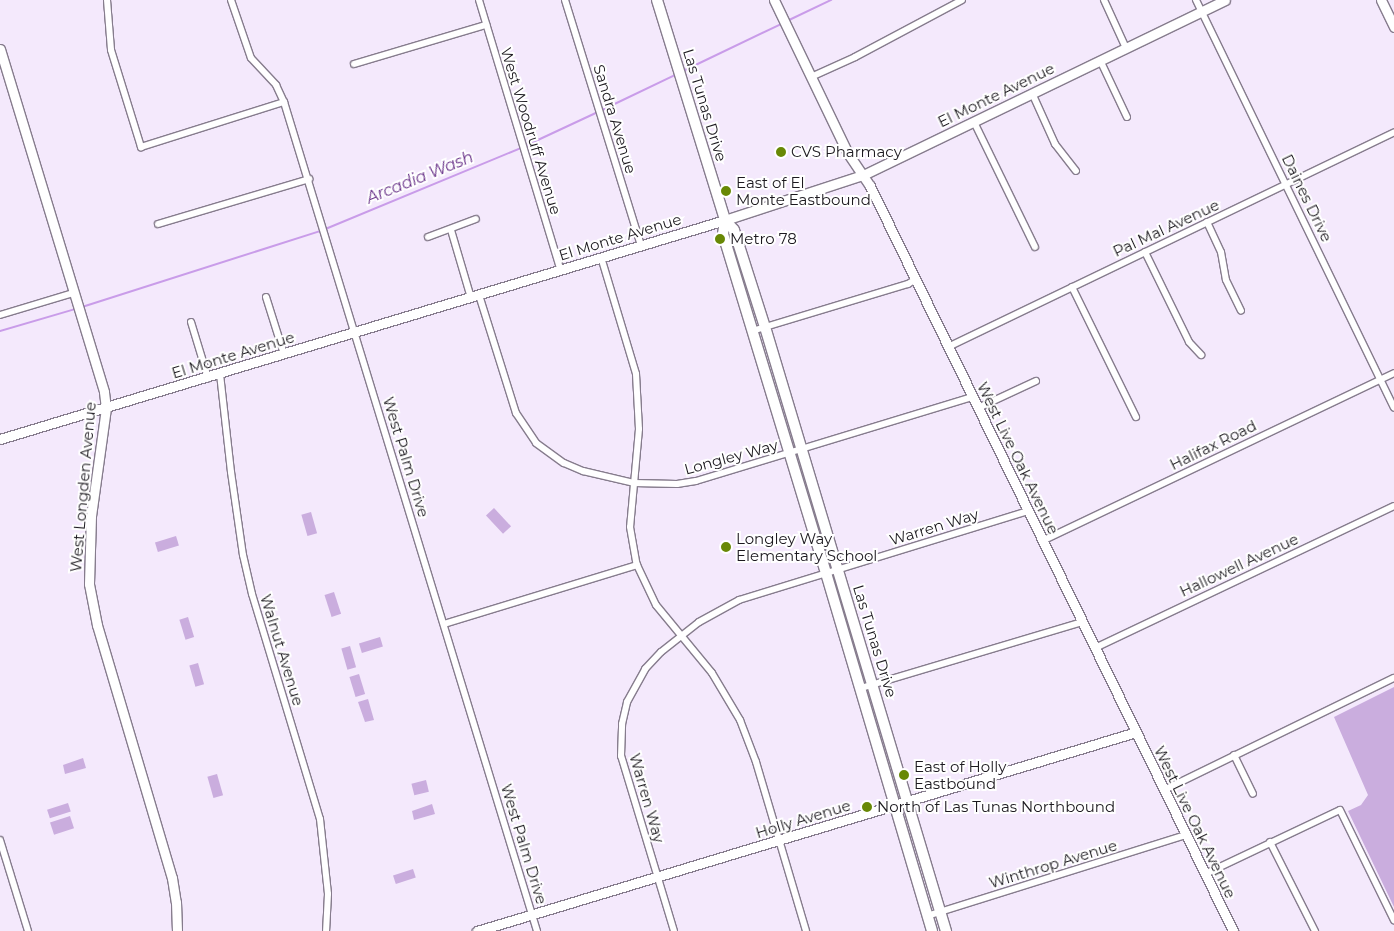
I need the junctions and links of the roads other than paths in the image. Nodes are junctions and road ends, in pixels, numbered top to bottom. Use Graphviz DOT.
graph roads {
  1 [pos="107,0"];
  2 [pos="231,0"];
  3 [pos="479,0"];
  4 [pos="565,0"];
  5 [pos="656,0"];
  6 [pos="774,0"];
  7 [pos="962,0"];
  8 [pos="1104,0"];
  9 [pos="1196,0"];
  10 [pos="1225,0"];
  11 [pos="1381,0"];
  12 [pos="1201,12"];
  13 [pos="486,25"];
  14 [pos="1394,27"];
  15 [pos="1126,48"];
  16 [pos="0,49"];
  17 [pos="1100,60"];
  18 [pos="354,64"];
  19 [pos="811,77"];
  20 [pos="1032,93"];
  21 [pos="284,102"];
  22 [pos="1128,117"];
  23 [pos="974,122"];
  24 [pos="1394,132"];
  25 [pos="1076,171"];
  26 [pos="863,175"];
  27 [pos="308,179"];
  28 [pos="1286,184"];
  29 [pos="476,220"];
  30 [pos="725,220"];
  31 [pos="1207,222"];
  32 [pos="158,224"];
  33 [pos="451,230"];
  34 [pos="428,237"];
  35 [pos="640,245"];
  36 [pos="1035,247"];
  37 [pos="1145,252"];
  38 [pos="601,257"];
  39 [pos="560,269"];
  40 [pos="916,279"];
  41 [pos="1072,287"];
  42 [pos="73,293"];
  43 [pos="475,296"];
  44 [pos="266,297"];
  45 [pos="1241,311"];
  46 [pos="0,315"];
  47 [pos="191,322"];
  48 [pos="765,327"];
  49 [pos="752,331"];
  50 [pos="355,332"];
  51 [pos="948,347"];
  52 [pos="284,354"];
  53 [pos="1201,355"];
  54 [pos="1394,373"];
  55 [pos="220,374"];
  56 [pos="208,378"];
  57 [pos="1380,379"];
  58 [pos="1036,380"];
  59 [pos="973,397"];
  60 [pos="1394,407"];
  61 [pos="106,408"];
  62 [pos="978,408"];
  63 [pos="1136,417"];
  64 [pos="1,436"];
  65 [pos="801,450"];
  66 [pos="790,454"];
  67 [pos="634,483"];
  68 [pos="1394,506"];
  69 [pos="1028,511"];
  70 [pos="1042,541"];
  71 [pos="637,564"];
  72 [pos="838,569"];
  73 [pos="826,572"];
  74 [pos="1082,622"];
  75 [pos="444,624"];
  76 [pos="680,636"];
  77 [pos="1095,648"];
  78 [pos="1394,678"];
  79 [pos="873,685"];
  80 [pos="861,688"];
  81 [pos="1136,732"];
  82 [pos="1234,755"];
  83 [pos="1164,790"];
  84 [pos="1253,794"];
  85 [pos="908,801"];
  86 [pos="894,806"];
  87 [pos="1186,835"];
  88 [pos="0,840"];
  89 [pos="779,841"];
  90 [pos="1270,842"];
  91 [pos="1205,874"];
  92 [pos="658,877"];
  93 [pos="940,912"];
  94 [pos="532,914"];
  95 [pos="927,916"];
  96 [pos="1394,920"];
  97 [pos="28,931"];
  98 [pos="177,931"];
  99 [pos="326,931"];
  100 [pos="477,931"];
  101 [pos="537,931"];
  102 [pos="674,931"];
  103 [pos="806,931"];
  104 [pos="932,931"];
  105 [pos="946,931"];
  106 [pos="1233,931"];
  107 [pos="1315,931"];
  1 -- 21 [label="street"];
  2 -- 21 [label="street, West Palm Drive"];
  3 -- 13 [label="street, West Woodruff Avenue"];
  4 -- 35 [label="street, Sandra Avenue"];
  5 -- 30 [label="main road, Las Tunas Drive"];
  6 -- 19 [label="street, West Live Oak Avenue"];
  7 -- 19 [label="street"];
  8 -- 15 [label="street"];
  9 -- 12 [label="street, Daines Drive"];
  10 -- 12 [label="street, El Monte Avenue"];
  11 -- 14 [label="street"];
  12 -- 15 [label="street, El Monte Avenue"];
  12 -- 28 [label="street, Daines Drive"];
  13 -- 18 [label="street"];
  13 -- 39 [label="street, West Woodruff Avenue"];
  15 -- 17 [label="street, El Monte Avenue"];
  16 -- 42 [label="street, West Longden Avenue"];
  17 -- 20 [label="street, El Monte Avenue"];
  17 -- 22 [label="street"];
  19 -- 26 [label="street, West Live Oak Avenue"];
  20 -- 23 [label="street, El Monte Avenue"];
  20 -- 25 [label="street"];
  21 -- 27 [label="street, West Palm Drive"];
  23 -- 26 [label="street, El Monte Avenue"];
  23 -- 36 [label="street"];
  24 -- 28 [label="street, Pal Mal Avenue"];
  26 -- 30 [label="street, El Monte Avenue"];
  26 -- 40 [label="street, West Live Oak Avenue"];
  27 -- 32 [label="street"];
  27 -- 50 [label="street, West Palm Drive"];
  28 -- 31 [label="street, Pal Mal Avenue"];
  28 -- 57 [label="street, Daines Drive"];
  29 -- 33 [label="street"];
  30 -- 35 [label="street, El Monte Avenue"];
  30 -- 48 [label="main road, Las Tunas Drive"];
  30 -- 49 [label="main road, Las Tunas Drive"];
  31 -- 37 [label="street, Pal Mal Avenue"];
  31 -- 45 [label="street"];
  33 -- 34 [label="street"];
  33 -- 43 [label="street, Longley Way"];
  35 -- 38 [label="street, El Monte Avenue"];
  37 -- 41 [label="street, Pal Mal Avenue"];
  37 -- 53 [label="street"];
  38 -- 39 [label="street, El Monte Avenue"];
  38 -- 67 [label="street"];
  39 -- 43 [label="street, El Monte Avenue"];
  40 -- 48 [label="street"];
  40 -- 51 [label="street, West Live Oak Avenue"];
  41 -- 51 [label="street, Pal Mal Avenue"];
  41 -- 63 [label="street"];
  42 -- 46 [label="street"];
  42 -- 61 [label="street, West Longden Avenue"];
  43 -- 50 [label="street, El Monte Avenue"];
  43 -- 67 [label="street, Longley Way"];
  44 -- 52 [label="street"];
  47 -- 56 [label="street"];
  48 -- 49 [label="street"];
  48 -- 65 [label="main road, Las Tunas Drive"];
  49 -- 66 [label="main road, Las Tunas Drive"];
  50 -- 52 [label="street, El Monte Avenue"];
  50 -- 75 [label="street, West Palm Drive"];
  51 -- 59 [label="street, West Live Oak Avenue"];
  52 -- 55 [label="street, El Monte Avenue"];
  54 -- 57 [label="street, Halifax Road"];
  55 -- 56 [label="street, El Monte Avenue"];
  55 -- 99 [label="street, Walnut Avenue"];
  56 -- 61 [label="street, El Monte Avenue"];
  57 -- 60 [label="street, Daines Drive"];
  57 -- 70 [label="street, Halifax Road"];
  58 -- 62 [label="street"];
  59 -- 62 [label="street, West Live Oak Avenue"];
  59 -- 65 [label="street, Longley Way"];
  61 -- 64 [label="street, El Monte Avenue"];
  61 -- 98 [label="street, West Longden Avenue"];
  62 -- 69 [label="street, West Live Oak Avenue"];
  65 -- 66 [label="street, Longley Way"];
  65 -- 72 [label="main road, Las Tunas Drive"];
  66 -- 67 [label="street, Longley Way"];
  66 -- 73 [label="main road, Las Tunas Drive"];
  67 -- 71 [label="street"];
  68 -- 77 [label="street, Hallowell Avenue"];
  69 -- 70 [label="street, West Live Oak Avenue"];
  69 -- 72 [label="street, Warren Way"];
  70 -- 74 [label="street, West Live Oak Avenue"];
  71 -- 75 [label="street"];
  71 -- 76 [label="street"];
  72 -- 73 [label="street, Warren Way"];
  72 -- 79 [label="main road, Las Tunas Drive"];
  73 -- 76 [label="street, Warren Way"];
  73 -- 80 [label="main road, Las Tunas Drive"];
  74 -- 77 [label="street, West Live Oak Avenue"];
  74 -- 79 [label="street"];
  75 -- 94 [label="street, West Palm Drive"];
  76 -- 89 [label="street"];
  76 -- 92 [label="street, Warren Way"];
  77 -- 81 [label="street, West Live Oak Avenue"];
  78 -- 82 [label="street"];
  79 -- 80 [label="street"];
  79 -- 85 [label="main road, Las Tunas Drive"];
  80 -- 86 [label="main road, Las Tunas Drive"];
  81 -- 83 [label="street, West Live Oak Avenue"];
  81 -- 85 [label="street, Holly Avenue"];
  82 -- 83 [label="street"];
  82 -- 84 [label="street"];
  83 -- 87 [label="street, West Live Oak Avenue"];
  85 -- 86 [label="street, Holly Avenue"];
  85 -- 93 [label="main road, Las Tunas Drive"];
  86 -- 89 [label="street, Holly Avenue"];
  86 -- 95 [label="main road, Las Tunas Drive"];
  87 -- 91 [label="street, West Live Oak Avenue"];
  87 -- 93 [label="street, Winthrop Avenue"];
  88 -- 97 [label="street"];
  89 -- 92 [label="street, Holly Avenue"];
  89 -- 103 [label="street"];
  90 -- 91 [label="street"];
  90 -- 96 [label="street"];
  90 -- 107 [label="street"];
  91 -- 106 [label="street, West Live Oak Avenue"];
  92 -- 94 [label="street, Holly Avenue"];
  92 -- 102 [label="street, Warren Way"];
  93 -- 95 [label="street, Winthrop Avenue"];
  93 -- 105 [label="main road, Las Tunas Drive"];
  94 -- 100 [label="street, Holly Avenue"];
  94 -- 101 [label="street, West Palm Drive"];
  95 -- 104 [label="main road, Las Tunas Drive"];
}
